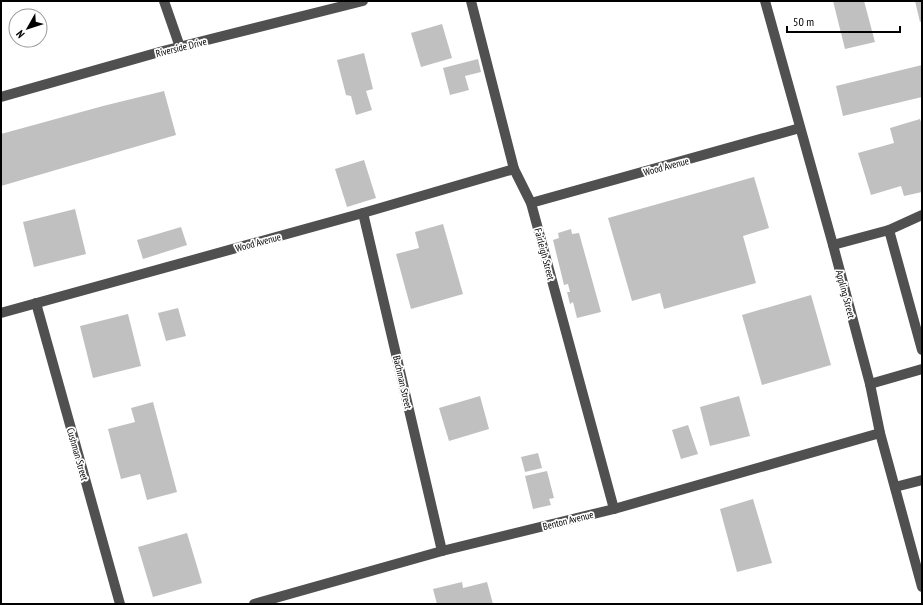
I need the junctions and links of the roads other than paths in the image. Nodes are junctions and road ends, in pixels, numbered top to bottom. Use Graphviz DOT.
graph roads {
  1 [pos="164,1"];
  2 [pos="363,1"];
  3 [pos="472,1"];
  4 [pos="765,1"];
  5 [pos="180,47"];
  6 [pos="1,98"];
  7 [pos="800,128"];
  8 [pos="514,169"];
  9 [pos="531,203"];
  10 [pos="363,213"];
  11 [pos="922,215"];
  12 [pos="889,230"];
  13 [pos="833,245"];
  14 [pos="36,303"];
  15 [pos="1,313"];
  16 [pos="922,350"];
  17 [pos="922,369"];
  18 [pos="870,384"];
  19 [pos="880,433"];
  20 [pos="922,480"];
  21 [pos="895,487"];
  22 [pos="614,509"];
  23 [pos="442,551"];
  24 [pos="922,585"];
  25 [pos="120,604"];
  26 [pos="254,604"];
  1 -- 5 [label="street"];
  2 -- 5 [label="street, Riverside Drive"];
  3 -- 8 [label="street, Fairleigh Street"];
  4 -- 7 [label="street, Appling Street"];
  5 -- 6 [label="street, Riverside Drive"];
  7 -- 9 [label="street, Wood Avenue"];
  7 -- 13 [label="street, Appling Street"];
  8 -- 9 [label="street, Fairleigh Street"];
  8 -- 10 [label="street, Wood Avenue"];
  9 -- 22 [label="street, Fairleigh Street"];
  10 -- 14 [label="street, Wood Avenue"];
  10 -- 23 [label="street, Bachman Street"];
  11 -- 12 [label="street"];
  12 -- 13 [label="street"];
  12 -- 16 [label="street"];
  13 -- 18 [label="street, Appling Street"];
  14 -- 15 [label="street, Wood Avenue"];
  14 -- 25 [label="street, Cushman Street"];
  17 -- 18 [label="street"];
  18 -- 19 [label="street, Appling Street"];
  19 -- 21 [label="street, Appling Street"];
  19 -- 22 [label="street, Benton Avenue"];
  20 -- 21 [label="street"];
  21 -- 24 [label="street, Appling Street"];
  22 -- 23 [label="street, Benton Avenue"];
  23 -- 26 [label="street, Benton Avenue"];
}
